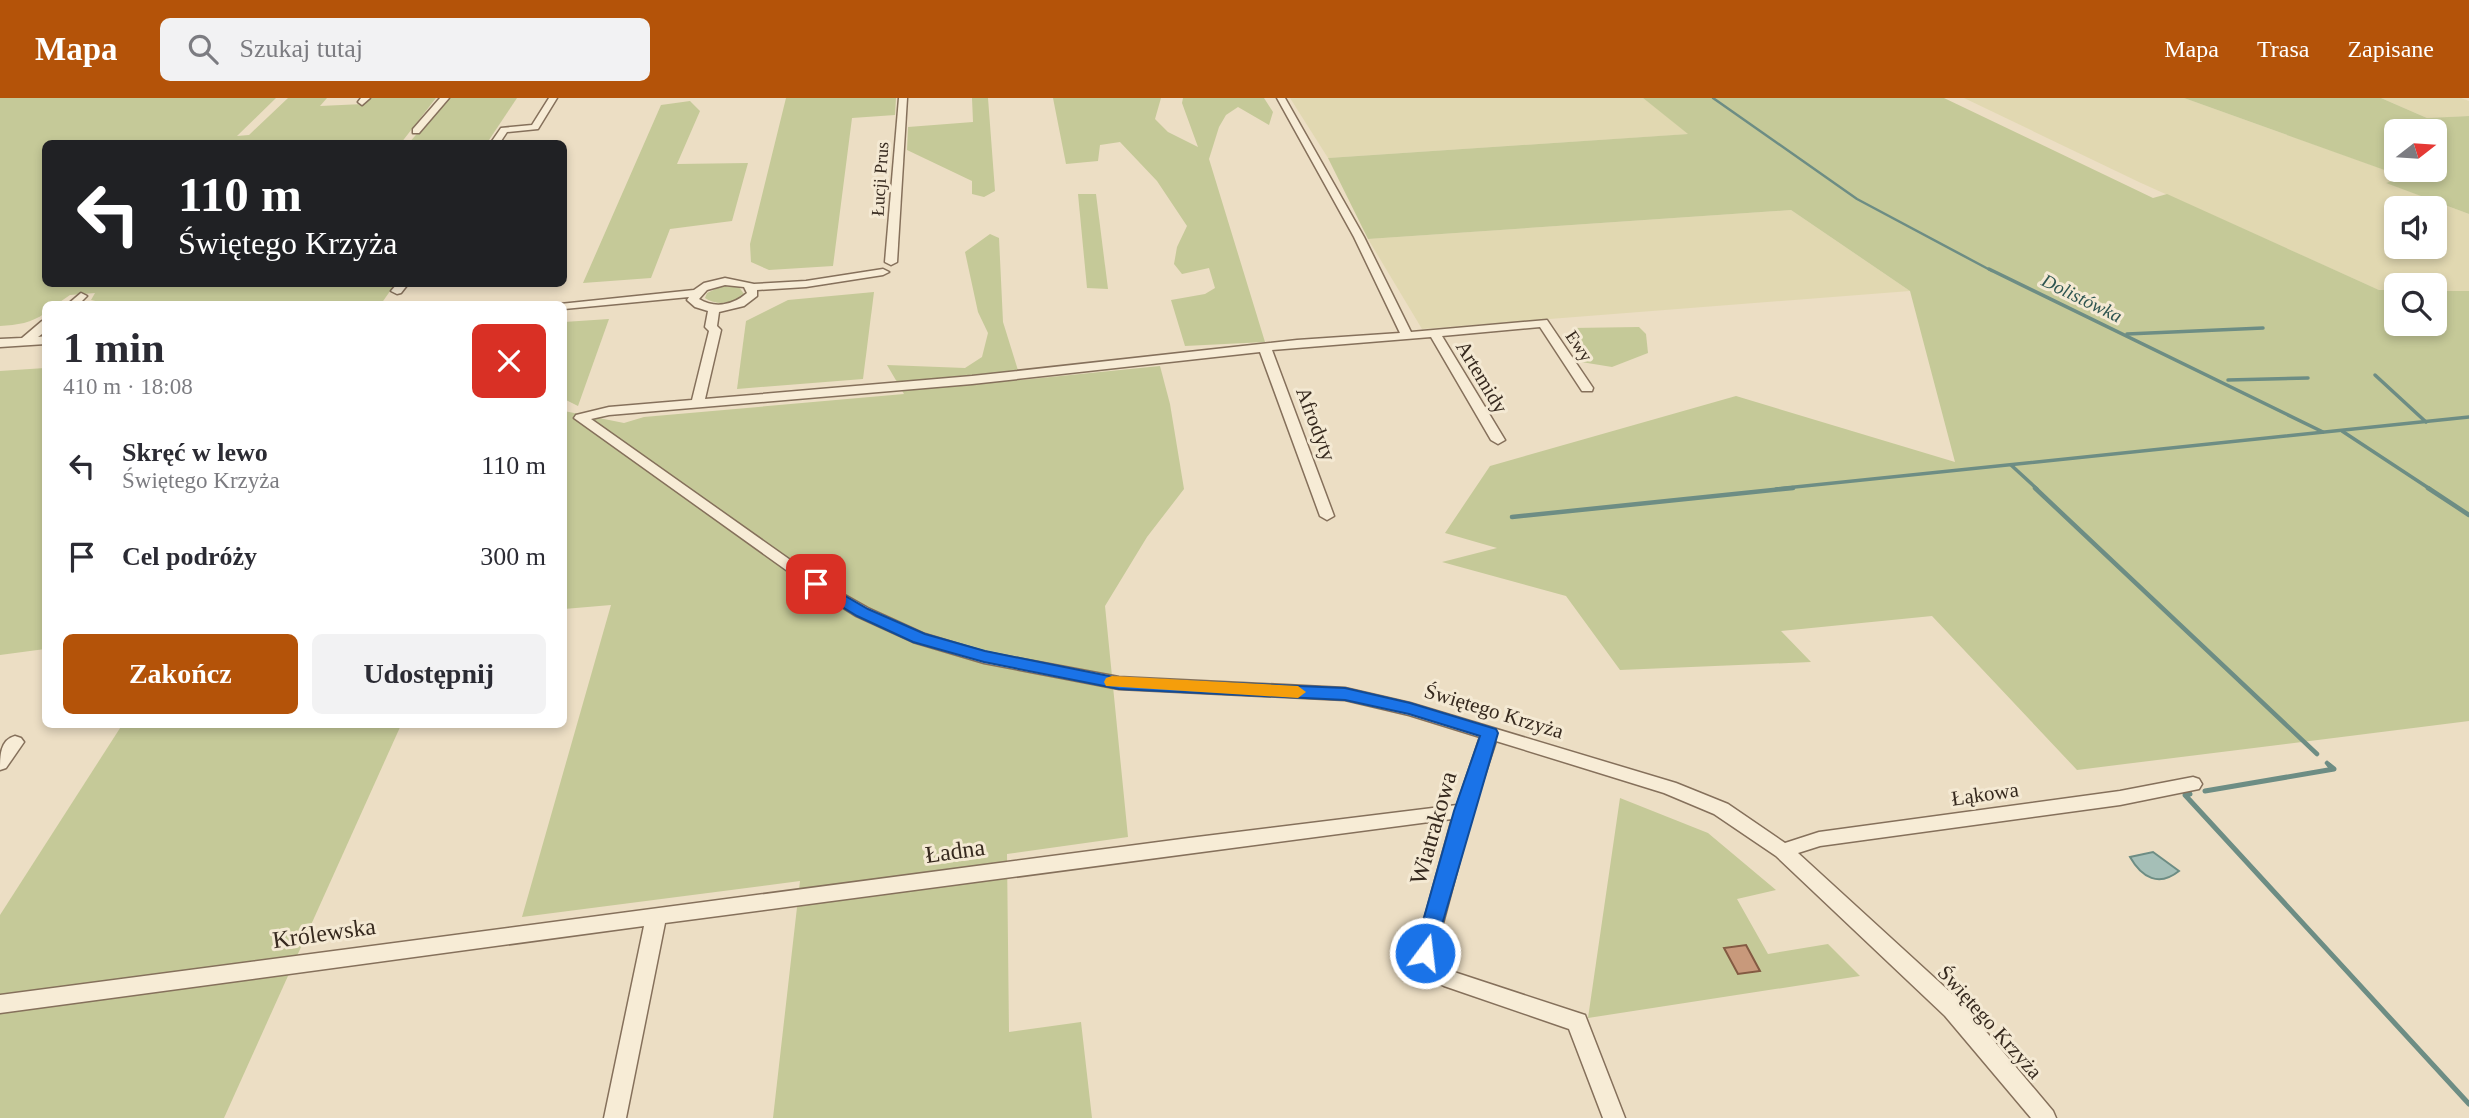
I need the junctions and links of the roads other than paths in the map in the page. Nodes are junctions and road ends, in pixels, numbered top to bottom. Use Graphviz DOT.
graph roads {
  1 [pos="445,98"];
  2 [pos="553,98"];
  3 [pos="903,98"];
  4 [pos="1281,98"];
  5 [pos="415,131"];
  6 [pos="497,140"];
  7 [pos="753,290"];
  8 [pos="695,296"];
  9 [pos="567,306"];
  10 [pos="728,307"];
  11 [pos="714,308"];
  12 [pos="715,330"];
  13 [pos="1434,333"];
  14 [pos="1407,336"];
  15 [pos="0,337"];
  16 [pos="40,338"];
  17 [pos="0,343"];
  18 [pos="1265,348"];
  19 [pos="1587,388"];
  20 [pos="698,403"];
  21 [pos="1498,440"];
  22 [pos="1327,516"];
  23 [pos="1490,733"];
  24 [pos="15,742"];
  25 [pos="0,763"];
  26 [pos="2193,784"];
  27 [pos="1464,811"];
  28 [pos="1783,851"];
  29 [pos="656,917"];
  30 [pos="0,1004"];
  31 [pos="615,1118"];
  32 [pos="1614,1118"];
  33 [pos="2045,1118"];
  1 -- 5 [label="street"];
  2 -- 6 [label="street"];
  3 -- 7 [label="street, Łucji Prus"];
  4 -- 14 [label="street"];
  7 -- 8 [label="street"];
  7 -- 10 [label="street"];
  8 -- 9 [label="street"];
  8 -- 11 [label="street"];
  10 -- 11 [label="street"];
  10 -- 12 [label="street"];
  11 -- 12 [label="street"];
  12 -- 20 [label="street"];
  13 -- 14 [label="street"];
  13 -- 19 [label="street, Ewy"];
  13 -- 21 [label="street, Artemidy"];
  14 -- 18 [label="street"];
  15 -- 16 [label="street"];
  16 -- 17 [label="street"];
  18 -- 20 [label="street"];
  18 -- 22 [label="street, Afrodyty"];
  20 -- 23 [label="street, Świętego Krzyża"];
  23 -- 27 [label="street, Wiatrakowa"];
  23 -- 28 [label="street, Świętego Krzyża"];
  24 -- 25 [label="street"];
  26 -- 28 [label="street, Łąkowa"];
  27 -- 29 [label="street, Ładna"];
  27 -- 32 [label="street, Wiatrakowa"];
  28 -- 33 [label="street, Świętego Krzyża"];
  29 -- 30 [label="street, Królewska"];
  29 -- 31 [label="street"];
}
